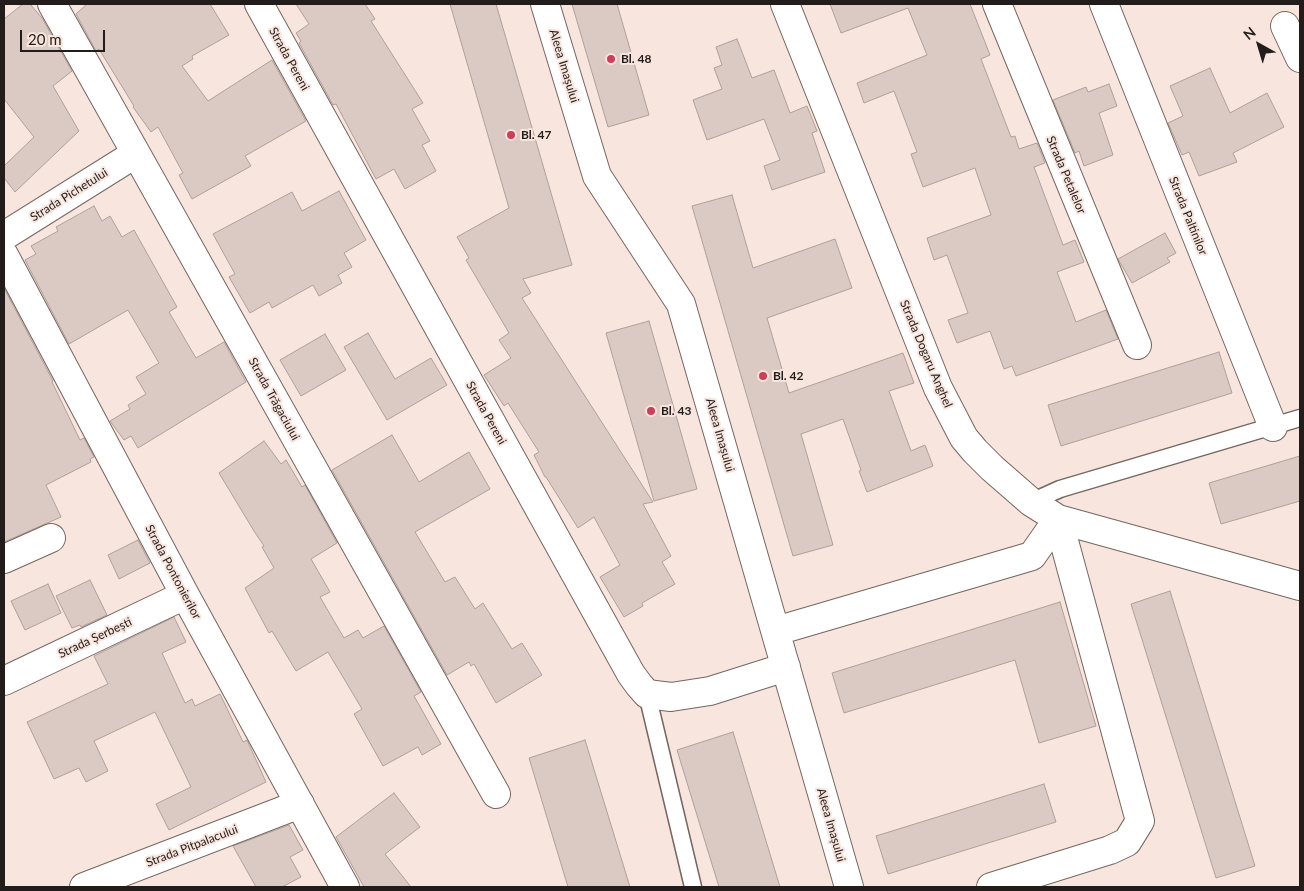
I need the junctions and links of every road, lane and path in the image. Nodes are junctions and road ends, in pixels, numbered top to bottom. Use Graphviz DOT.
graph roads {
  1 [pos="52,4"];
  2 [pos="259,4"];
  3 [pos="545,4"];
  4 [pos="785,4"];
  5 [pos="997,4"];
  6 [pos="1104,4"];
  7 [pos="1285,26"];
  8 [pos="1300,58"];
  9 [pos="135,154"];
  10 [pos="4,236"];
  11 [pos="4,255"];
  12 [pos="1137,345"];
  13 [pos="1300,418"];
  14 [pos="1273,427"];
  15 [pos="1031,502"];
  16 [pos="1058,519"];
  17 [pos="51,538"];
  18 [pos="4,559"];
  19 [pos="1300,586"];
  20 [pos="186,595"];
  21 [pos="776,631"];
  22 [pos="786,667"];
  23 [pos="4,681"];
  24 [pos="647,694"];
  25 [pos="496,794"];
  26 [pos="300,804"];
  27 [pos="84,887"];
  28 [pos="345,887"];
  29 [pos="693,887"];
  30 [pos="849,887"];
  31 [pos="991,887"];
  1 -- 9 [label="street, Strada Trăgaciului"];
  2 -- 24 [label="street, Strada Pereni"];
  3 -- 21 [label="street, Aleea Imașului"];
  4 -- 15 [label="street, Strada Dogaru Anghel"];
  5 -- 12 [label="street, Strada Petalelor"];
  6 -- 14 [label="street, Strada Paltinilor"];
  7 -- 8 [label="street"];
  9 -- 10 [label="street, Strada Pichetului"];
  9 -- 25 [label="street, Strada Trăgaciului"];
  11 -- 20 [label="street, Strada Pontonierilor"];
  13 -- 14 [label="lane"];
  14 -- 15 [label="lane"];
  15 -- 16 [label="street, Strada Dogaru Anghel"];
  16 -- 19 [label="street, Strada Dogaru Anghel"];
  16 -- 21 [label="street"];
  16 -- 31 [label="street"];
  17 -- 18 [label="street"];
  20 -- 23 [label="street, Strada Șerbești"];
  20 -- 26 [label="street, Strada Pontonierilor"];
  21 -- 22 [label="street, Aleea Imașului"];
  22 -- 24 [label="street"];
  22 -- 30 [label="street, Aleea Imașului"];
  24 -- 29 [label="lane"];
  26 -- 27 [label="street, Strada Pitpalacului"];
  26 -- 28 [label="street, Strada Pontonierilor"];
}
